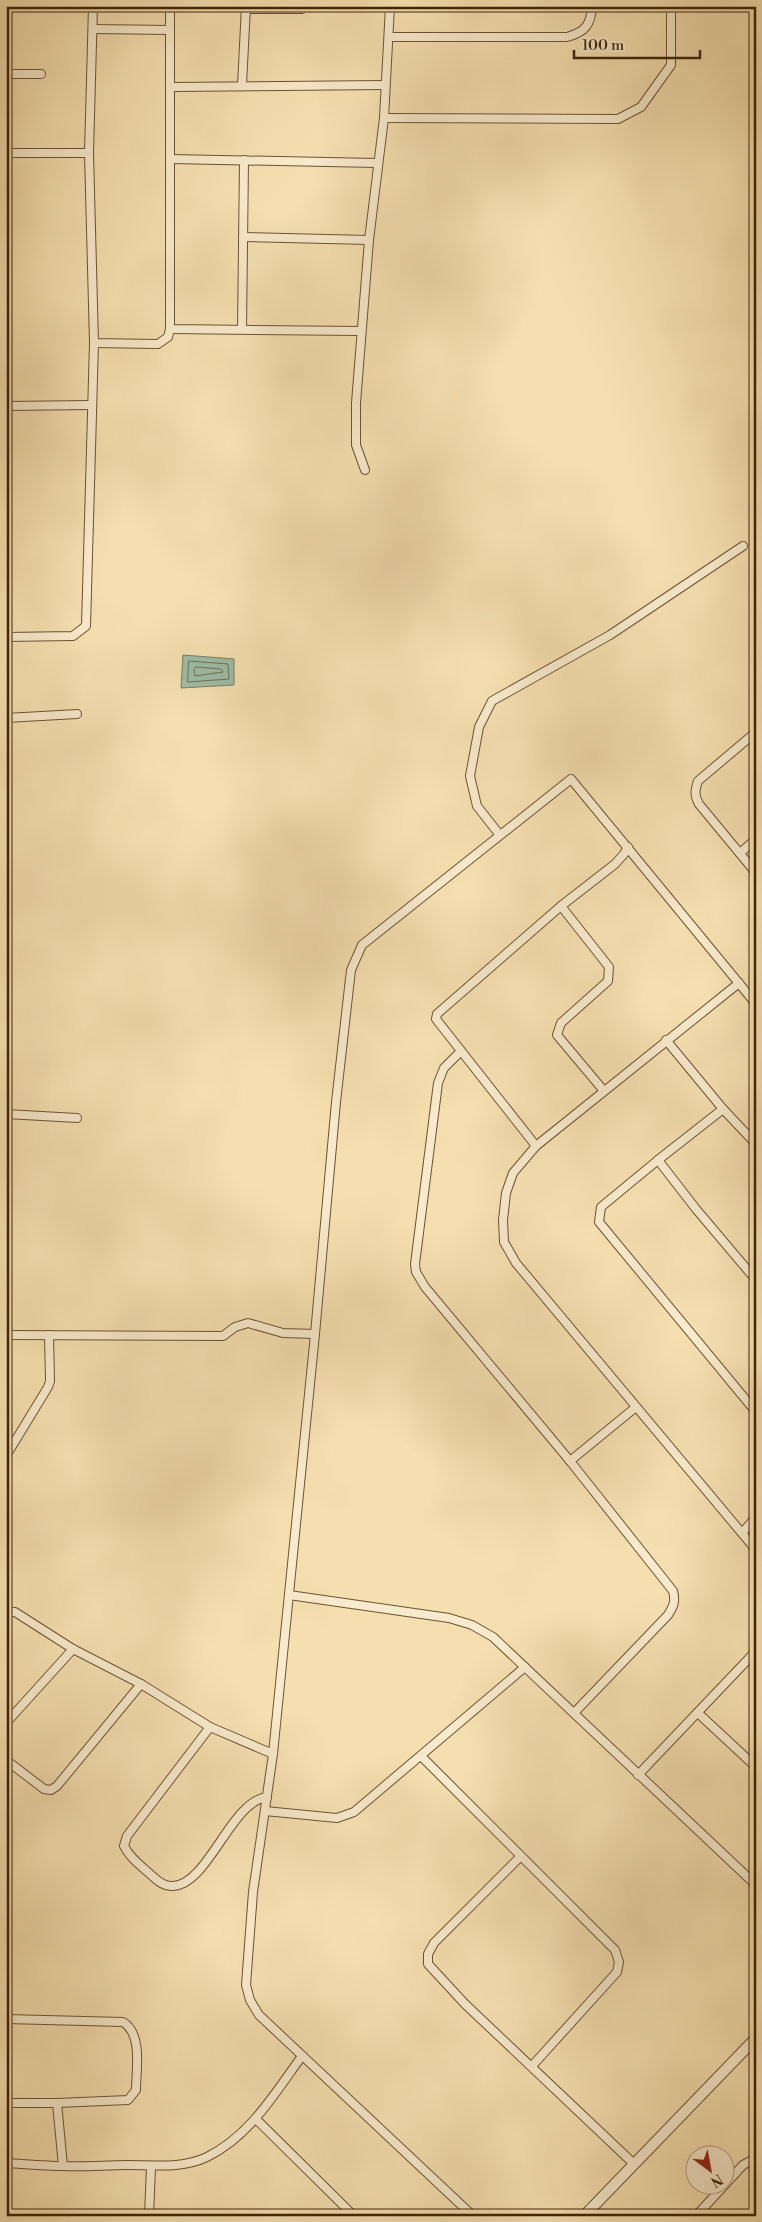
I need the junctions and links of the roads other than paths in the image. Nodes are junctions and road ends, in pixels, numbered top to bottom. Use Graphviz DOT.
graph roads {
  1 [pos="93,6"];
  2 [pos="170,6"];
  3 [pos="390,6"];
  4 [pos="592,6"];
  5 [pos="671,6"];
  6 [pos="246,8"];
  7 [pos="302,9"];
  8 [pos="93,29"];
  9 [pos="170,30"];
  10 [pos="389,37"];
  11 [pos="6,74"];
  12 [pos="41,74"];
  13 [pos="242,85"];
  14 [pos="384,85"];
  15 [pos="171,87"];
  16 [pos="384,118"];
  17 [pos="6,153"];
  18 [pos="89,153"];
  19 [pos="171,159"];
  20 [pos="244,160"];
  21 [pos="377,163"];
  22 [pos="243,237"];
  23 [pos="368,240"];
  24 [pos="170,329"];
  25 [pos="242,329"];
  26 [pos="360,331"];
  27 [pos="94,343"];
  28 [pos="92,405"];
  29 [pos="6,406"];
  30 [pos="364,470"];
  31 [pos="743,546"];
  32 [pos="6,637"];
  33 [pos="77,714"];
  34 [pos="6,718"];
  35 [pos="756,732"];
  36 [pos="6,809"];
  37 [pos="499,834"];
  38 [pos="756,839"];
  39 [pos="628,847"];
  40 [pos="740,854"];
  41 [pos="756,873"];
  42 [pos="6,891"];
  43 [pos="561,906"];
  44 [pos="738,983"];
  45 [pos="756,1004"];
  46 [pos="666,1040"];
  47 [pos="460,1051"];
  48 [pos="604,1091"];
  49 [pos="723,1109"];
  50 [pos="6,1114"];
  51 [pos="77,1118"];
  52 [pos="756,1144"];
  53 [pos="536,1146"];
  54 [pos="658,1160"];
  55 [pos="756,1280"];
  56 [pos="315,1334"];
  57 [pos="6,1335"];
  58 [pos="50,1335"];
  59 [pos="636,1406"];
  60 [pos="756,1412"];
  61 [pos="6,1456"];
  62 [pos="570,1461"];
  63 [pos="756,1518"];
  64 [pos="742,1533"];
  65 [pos="756,1550"];
  66 [pos="289,1595"];
  67 [pos="6,1612"];
  68 [pos="73,1648"];
  69 [pos="756,1651"];
  70 [pos="525,1667"];
  71 [pos="141,1684"];
  72 [pos="574,1713"];
  73 [pos="699,1714"];
  74 [pos="6,1723"];
  75 [pos="210,1727"];
  76 [pos="273,1754"];
  77 [pos="421,1756"];
  78 [pos="6,1760"];
  79 [pos="756,1767"];
  80 [pos="638,1776"];
  81 [pos="267,1797"];
  82 [pos="265,1811"];
  83 [pos="520,1858"];
  84 [pos="756,1885"];
  85 [pos="6,2019"];
  86 [pos="755,2040"];
  87 [pos="302,2056"];
  88 [pos="532,2066"];
  89 [pos="6,2102"];
  90 [pos="57,2103"];
  91 [pos="256,2120"];
  92 [pos="756,2158"];
  93 [pos="6,2163"];
  94 [pos="634,2164"];
  95 [pos="63,2166"];
  96 [pos="152,2167"];
  97 [pos="149,2216"];
  98 [pos="354,2216"];
  99 [pos="473,2216"];
  100 [pos="584,2216"];
  101 [pos="696,2216"];
  1 -- 8 [label="street"];
  2 -- 9 [label="street"];
  3 -- 10 [label="street"];
  4 -- 10 [label="street"];
  5 -- 16 [label="street"];
  6 -- 7 [label="street"];
  6 -- 13 [label="street"];
  8 -- 9 [label="street"];
  8 -- 18 [label="street"];
  9 -- 15 [label="street"];
  10 -- 14 [label="street"];
  11 -- 12 [label="street"];
  13 -- 14 [label="street"];
  13 -- 15 [label="street"];
  14 -- 16 [label="street"];
  15 -- 19 [label="street"];
  16 -- 21 [label="street"];
  17 -- 18 [label="street"];
  18 -- 27 [label="street"];
  19 -- 20 [label="street"];
  19 -- 24 [label="street"];
  20 -- 21 [label="street"];
  20 -- 22 [label="street"];
  21 -- 23 [label="street"];
  22 -- 23 [label="street"];
  22 -- 25 [label="street"];
  23 -- 26 [label="street"];
  24 -- 25 [label="street"];
  24 -- 27 [label="street"];
  25 -- 26 [label="street"];
  26 -- 30 [label="street"];
  27 -- 28 [label="street"];
  28 -- 29 [label="street"];
  28 -- 32 [label="street"];
  31 -- 37 [label="street"];
  33 -- 34 [label="street"];
  35 -- 40 [label="street"];
  36 -- 42 [label="street"];
  37 -- 39 [label="street"];
  37 -- 56 [label="street"];
  38 -- 40 [label="street"];
  39 -- 43 [label="street"];
  39 -- 44 [label="street"];
  40 -- 41 [label="street"];
  43 -- 47 [label="street"];
  43 -- 48 [label="street"];
  44 -- 45 [label="street"];
  44 -- 46 [label="street"];
  46 -- 48 [label="street"];
  46 -- 49 [label="street"];
  47 -- 53 [label="street"];
  47 -- 62 [label="street"];
  48 -- 53 [label="street"];
  49 -- 52 [label="street"];
  49 -- 54 [label="street"];
  50 -- 51 [label="street"];
  53 -- 59 [label="street"];
  54 -- 55 [label="street"];
  54 -- 60 [label="street"];
  56 -- 58 [label="street"];
  56 -- 66 [label="street"];
  57 -- 58 [label="street"];
  58 -- 61 [label="street"];
  59 -- 62 [label="street"];
  59 -- 64 [label="street"];
  62 -- 72 [label="street"];
  63 -- 64 [label="street"];
  64 -- 65 [label="street"];
  66 -- 70 [label="street"];
  66 -- 76 [label="street"];
  67 -- 68 [label="street"];
  68 -- 71 [label="street"];
  68 -- 74 [label="street"];
  69 -- 73 [label="street"];
  70 -- 72 [label="street"];
  70 -- 77 [label="street"];
  71 -- 75 [label="street"];
  71 -- 78 [label="street"];
  72 -- 80 [label="street"];
  73 -- 79 [label="street"];
  73 -- 80 [label="street"];
  75 -- 76 [label="street"];
  75 -- 81 [label="street"];
  76 -- 81 [label="street"];
  77 -- 82 [label="street"];
  77 -- 83 [label="street"];
  80 -- 84 [label="street"];
  81 -- 82 [label="street"];
  82 -- 87 [label="street"];
  83 -- 88 [label="street"];
  83 -- 88 [label="street"];
  85 -- 90 [label="street"];
  86 -- 94 [label="street"];
  87 -- 91 [label="street"];
  87 -- 99 [label="street"];
  88 -- 94 [label="street"];
  89 -- 90 [label="street"];
  90 -- 95 [label="street"];
  91 -- 96 [label="street"];
  91 -- 98 [label="street"];
  92 -- 101 [label="street"];
  93 -- 95 [label="street"];
  94 -- 100 [label="street"];
  95 -- 96 [label="street"];
  96 -- 97 [label="street"];
}
